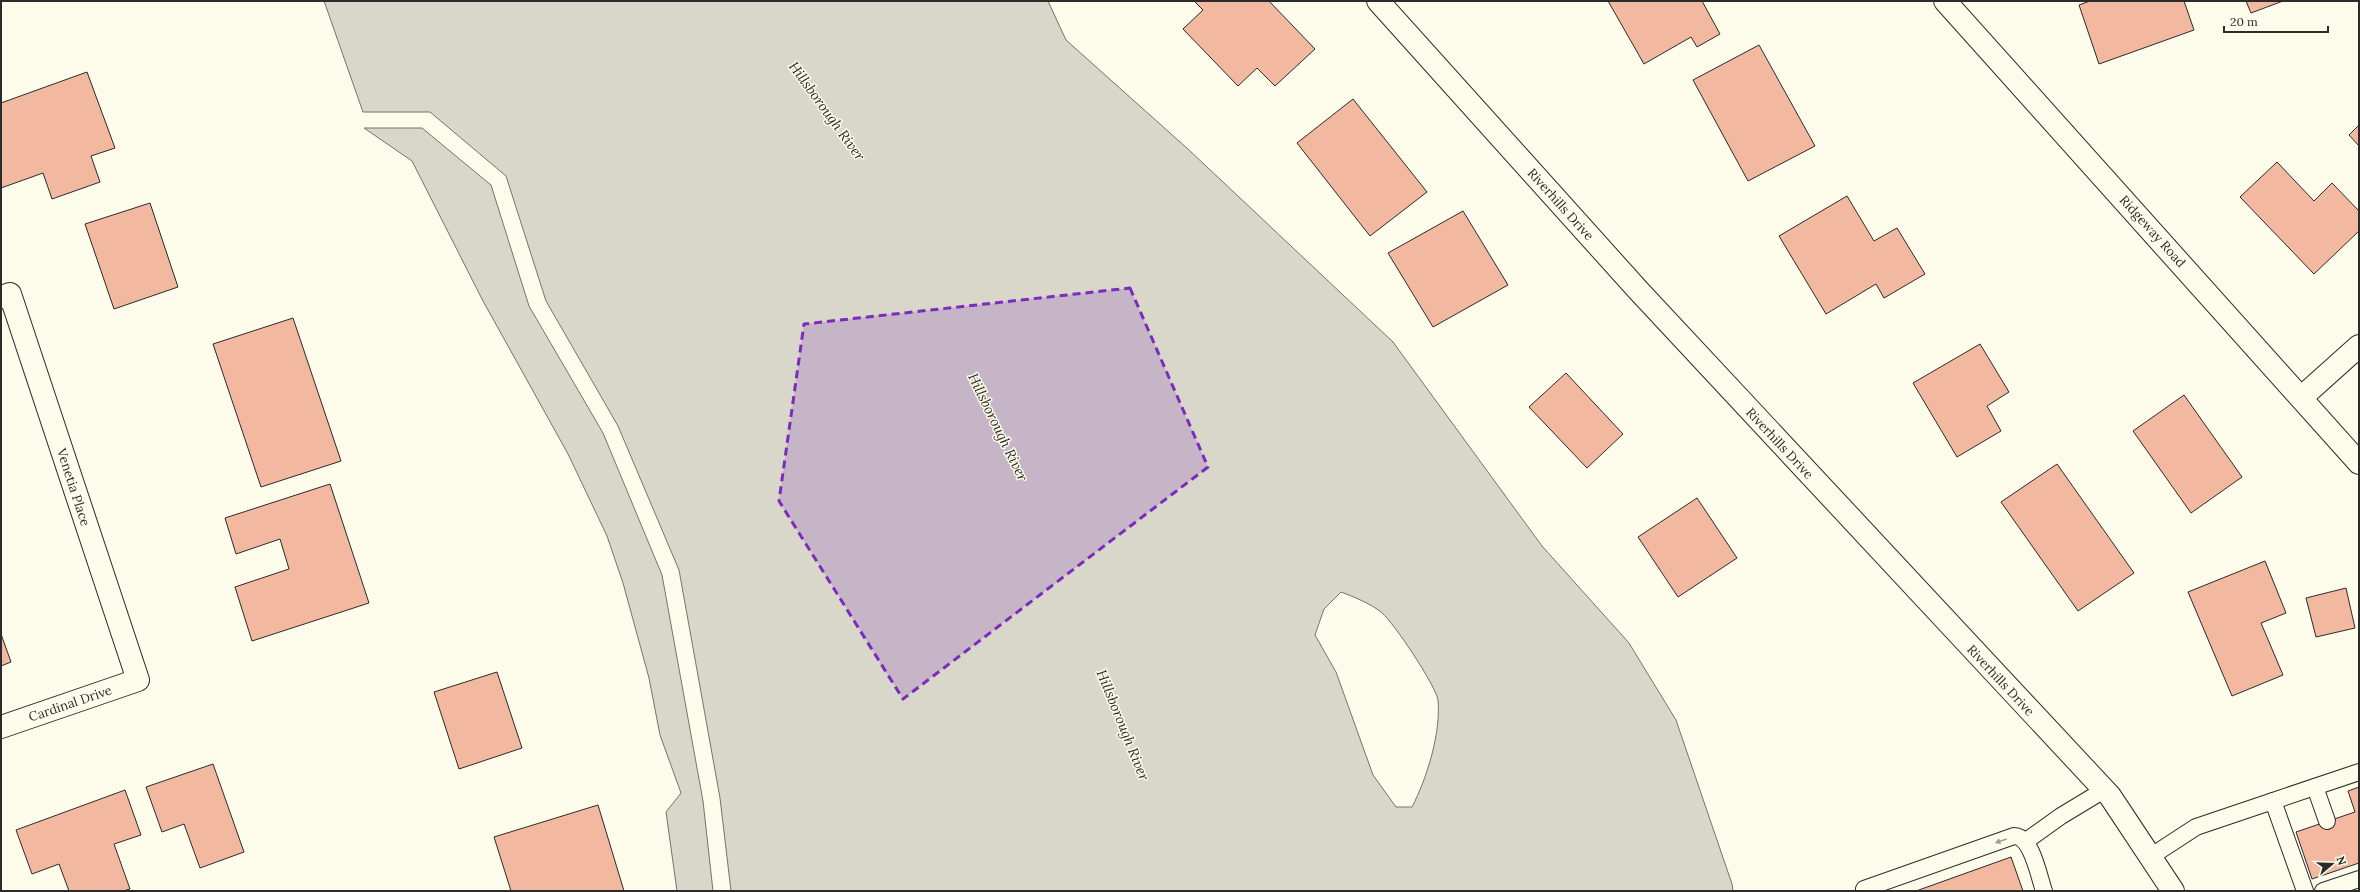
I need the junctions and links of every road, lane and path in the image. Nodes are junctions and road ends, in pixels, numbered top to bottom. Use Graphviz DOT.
graph roads {
  1 [pos="1378,1"];
  2 [pos="1946,1"];
  3 [pos="6,296"];
  4 [pos="2359,346"];
  5 [pos="2302,397"];
  6 [pos="2359,463"];
  7 [pos="138,680"];
  8 [pos="1,727"];
  9 [pos="2359,772"];
  10 [pos="2315,787"];
  11 [pos="2104,790"];
  12 [pos="2273,801"];
  13 [pos="2327,821"];
  14 [pos="2026,841"];
  15 [pos="2150,857"];
  16 [pos="2350,880"];
  17 [pos="1865,891"];
  18 [pos="2044,891"];
  19 [pos="2173,891"];
  20 [pos="2305,891"];
  21 [pos="2323,891"];
  1 -- 11 [label="street, Riverhills Drive"];
  2 -- 5 [label="street, Ridgeway Road"];
  3 -- 7 [label="street, Venetia Place"];
  4 -- 5 [label="street"];
  5 -- 6 [label="street, Ridgeway Road"];
  7 -- 8 [label="street, Cardinal Drive"];
  9 -- 10 [label="lane"];
  10 -- 12 [label="lane"];
  10 -- 13 [label="lane"];
  11 -- 14 [label="lane"];
  11 -- 15 [label="street, Riverhills Drive"];
  12 -- 15 [label="lane"];
  12 -- 20 [label="lane"];
  14 -- 17 [label="lane, one-way"];
  14 -- 18 [label="lane"];
  15 -- 19 [label="street, Riverhills Drive"];
  16 -- 21 [label="lane"];
}
